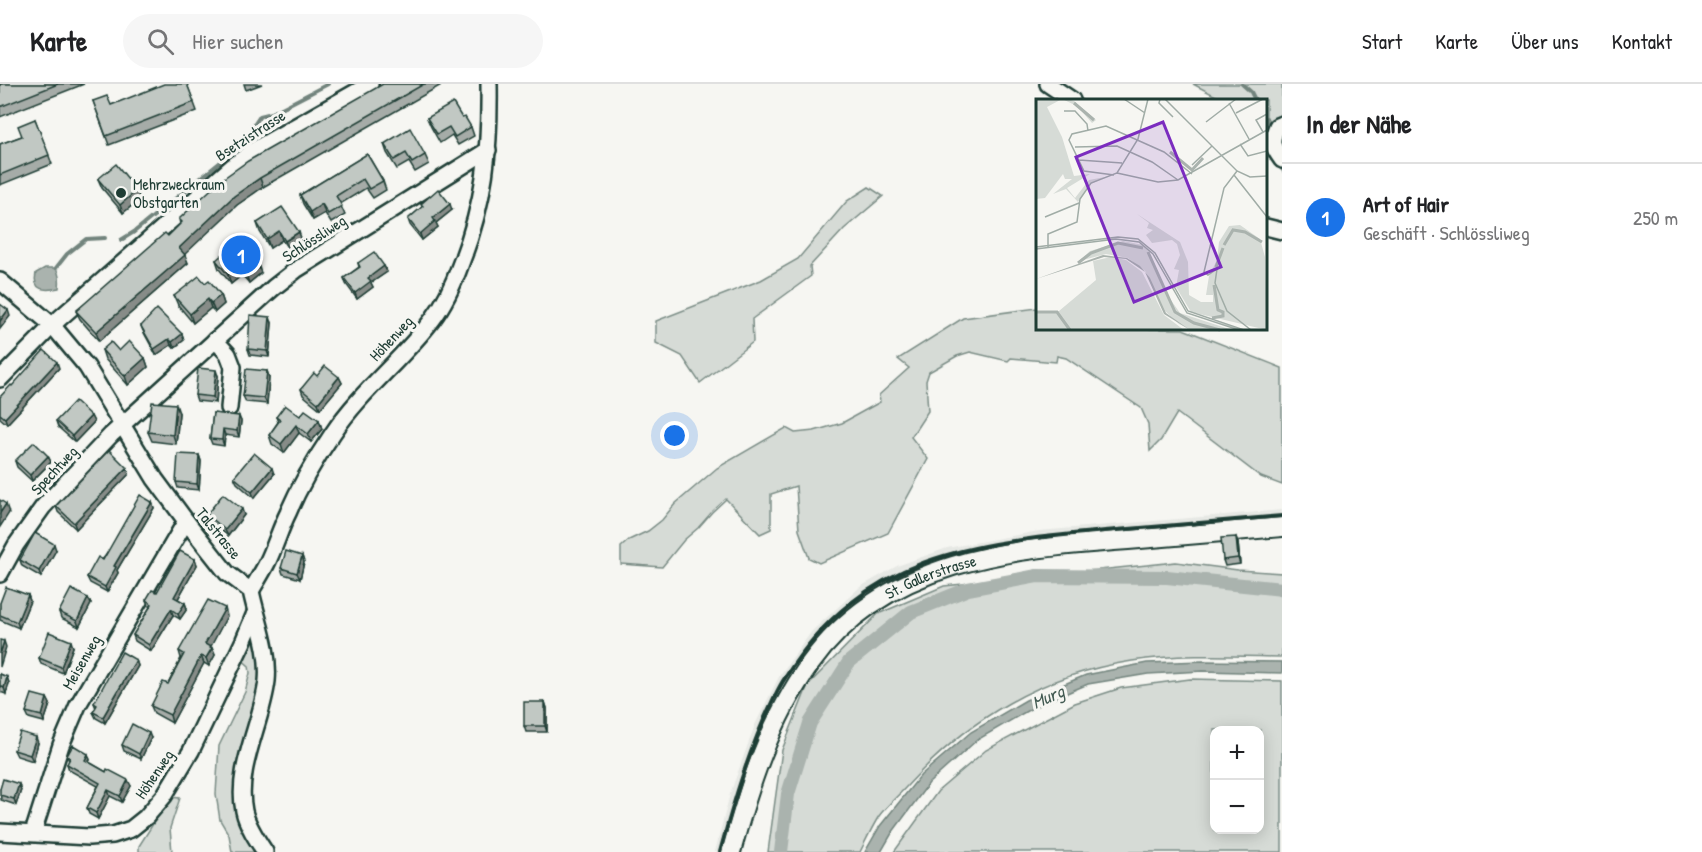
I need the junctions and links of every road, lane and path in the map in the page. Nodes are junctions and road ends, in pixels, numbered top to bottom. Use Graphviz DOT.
graph roads {
  1 [pos="370,84"];
  2 [pos="489,84"];
  3 [pos="1048,84"];
  4 [pos="1070,99"];
  5 [pos="1282,124"];
  6 [pos="488,150"];
  7 [pos="1282,160"];
  8 [pos="1267,227"];
  9 [pos="1282,231"];
  10 [pos="0,281"];
  11 [pos="52,325"];
  12 [pos="215,340"];
  13 [pos="0,380"];
  14 [pos="229,408"];
  15 [pos="121,425"];
  16 [pos="186,521"];
  17 [pos="1282,527"];
  18 [pos="0,574"];
  19 [pos="251,591"];
  20 [pos="255,613"];
  21 [pos="0,832"];
  22 [pos="33,833"];
  23 [pos="265,852"];
  24 [pos="731,852"];
  1 -- 11 [label="street, Bsetzistrasse"];
  2 -- 6 [label="street, Höhenweg"];
  3 -- 4 [label="street"];
  5 -- 7 [label="street"];
  6 -- 12 [label="street, Schlössliweg"];
  6 -- 19 [label="street, Höhenweg"];
  8 -- 9 [label="street"];
  10 -- 11 [label="street, Talstrasse"];
  11 -- 13 [label="street, Bsetzistrasse"];
  11 -- 15 [label="street, Talstrasse"];
  12 -- 14 [label="street"];
  12 -- 15 [label="street, Schlössliweg"];
  15 -- 16 [label="street, Talstrasse"];
  15 -- 18 [label="street, Spechtweg"];
  16 -- 19 [label="street, Talstrasse"];
  16 -- 22 [label="street, Meisenweg"];
  17 -- 24 [label="main road, St. Gallerstrasse"];
  19 -- 20 [label="street"];
  20 -- 22 [label="street, Höhenweg"];
  20 -- 23 [label="street"];
  21 -- 22 [label="street, Höhenweg"];
}
